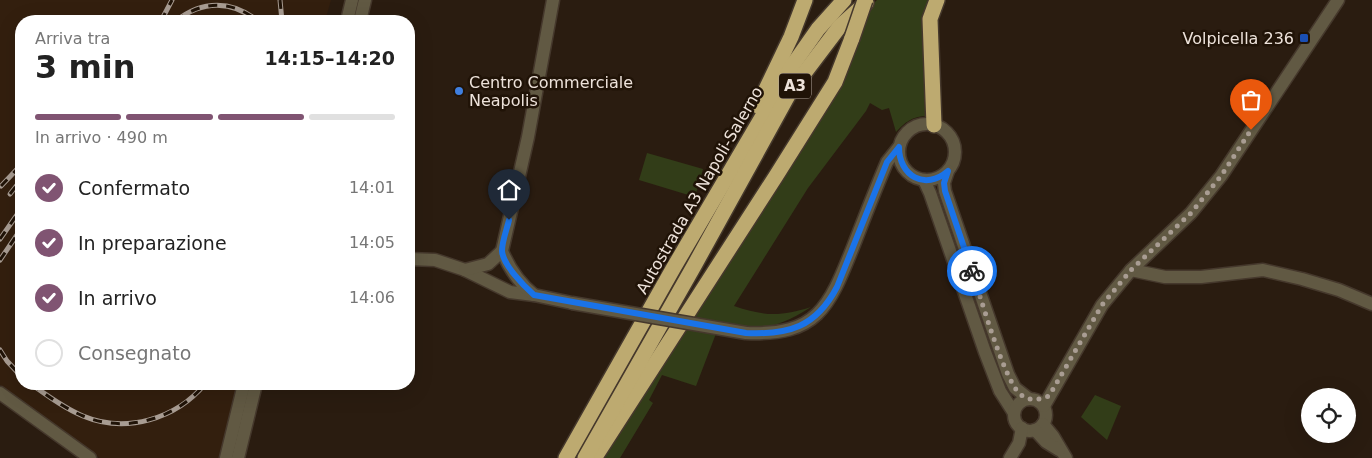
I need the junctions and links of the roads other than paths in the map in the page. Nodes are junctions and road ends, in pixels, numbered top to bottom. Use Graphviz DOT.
graph roads {
  1 [pos="352,0"];
  2 [pos="365,0"];
  3 [pos="553,0"];
  4 [pos="804,0"];
  5 [pos="844,0"];
  6 [pos="865,0"];
  7 [pos="868,0"];
  8 [pos="937,0"];
  9 [pos="1338,0"];
  10 [pos="348,15"];
  11 [pos="361,15"];
  12 [pos="934,125"];
  13 [pos="899,147"];
  14 [pos="905,169"];
  15 [pos="948,171"];
  16 [pos="881,176"];
  17 [pos="924,180"];
  18 [pos="504,257"];
  19 [pos="415,259"];
  20 [pos="674,267"];
  21 [pos="465,270"];
  22 [pos="1131,270"];
  23 [pos="498,287"];
  24 [pos="531,292"];
  25 [pos="1372,304"];
  26 [pos="243,390"];
  27 [pos="255,390"];
  28 [pos="0,393"];
  29 [pos="1040,400"];
  30 [pos="1014,413"];
  31 [pos="1033,427"];
  32 [pos="1063,455"];
  33 [pos="90,458"];
  34 [pos="226,458"];
  35 [pos="238,458"];
  36 [pos="566,458"];
  37 [pos="585,458"];
  38 [pos="594,458"];
  39 [pos="1010,458"];
  1 -- 10 [label="street"];
  2 -- 11 [label="street"];
  3 -- 18 [label="street"];
  4 -- 20 [label="highway"];
  5 -- 20 [label="highway, Autostrada A3 Napoli-Salerno / A3"];
  6 -- 38 [label="highway, bridge"];
  7 -- 37 [label="highway, Autostrada A3 Napoli-Salerno / A3"];
  8 -- 12 [label="highway"];
  9 -- 22 [label="street"];
  12 -- 13 [label="street"];
  12 -- 15 [label="street"];
  13 -- 14 [label="street"];
  13 -- 16 [label="street"];
  14 -- 16 [label="street"];
  14 -- 17 [label="street"];
  15 -- 17 [label="street"];
  15 -- 29 [label="street"];
  16 -- 24 [label="street, bridge"];
  17 -- 30 [label="street"];
  18 -- 21 [label="street"];
  18 -- 23 [label="street"];
  18 -- 24 [label="street"];
  19 -- 21 [label="street"];
  20 -- 36 [label="highway, Autostrada A3 Napoli-Salerno / A3"];
  21 -- 23 [label="street"];
  22 -- 25 [label="street"];
  22 -- 29 [label="street"];
  23 -- 24 [label="street"];
  26 -- 34 [label="street"];
  27 -- 35 [label="street"];
  28 -- 33 [label="street"];
  29 -- 30 [label="street"];
  29 -- 31 [label="street"];
  30 -- 31 [label="street"];
  31 -- 32 [label="street"];
  31 -- 39 [label="street"];
}
